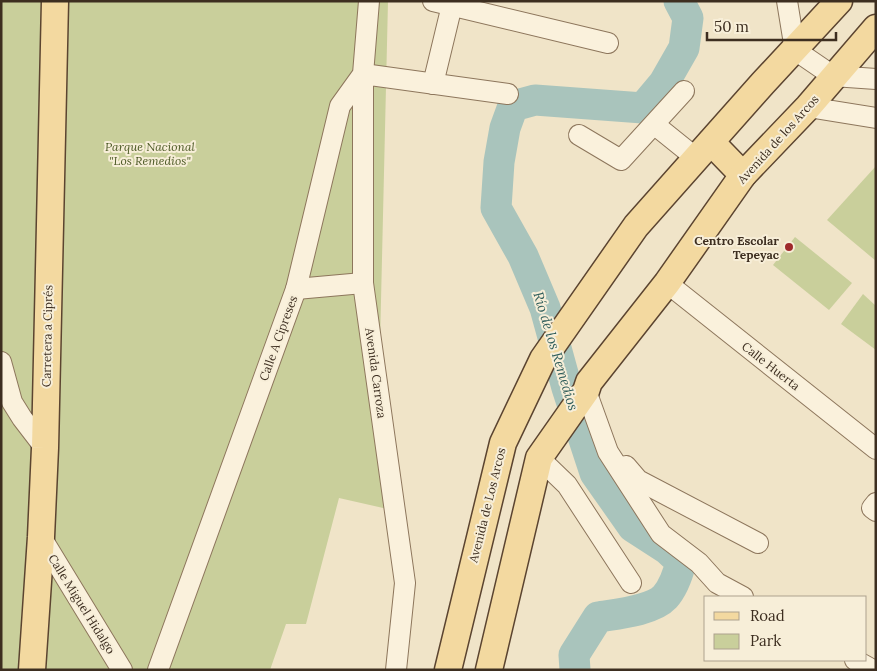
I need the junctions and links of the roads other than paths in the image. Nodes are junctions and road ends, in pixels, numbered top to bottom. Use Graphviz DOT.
graph roads {
  1 [pos="55,1"];
  2 [pos="369,1"];
  3 [pos="786,1"];
  4 [pos="839,1"];
  5 [pos="446,3"];
  6 [pos="876,28"];
  7 [pos="608,43"];
  8 [pos="795,50"];
  9 [pos="363,74"];
  10 [pos="833,76"];
  11 [pos="876,79"];
  12 [pos="433,84"];
  13 [pos="684,91"];
  14 [pos="508,94"];
  15 [pos="808,107"];
  16 [pos="876,118"];
  17 [pos="655,125"];
  18 [pos="579,135"];
  19 [pos="703,150"];
  20 [pos="743,176"];
  21 [pos="363,283"];
  22 [pos="667,283"];
  23 [pos="296,288"];
  24 [pos="1,362"];
  25 [pos="584,391"];
  26 [pos="45,448"];
  27 [pos="876,449"];
  28 [pos="539,458"];
  29 [pos="41,537"];
  30 [pos="758,543"];
  31 [pos="630,583"];
  32 [pos="741,596"];
  33 [pos="857,661"];
  34 [pos="32,670"];
  35 [pos="122,670"];
  36 [pos="158,670"];
  37 [pos="396,670"];
  38 [pos="448,670"];
  39 [pos="489,670"];
  40 [pos="873,670"];
  1 -- 26 [label="main road, Carretera a Ciprés"];
  2 -- 9 [label="street"];
  3 -- 8 [label="street"];
  4 -- 8 [label="main road"];
  5 -- 7 [label="street"];
  5 -- 12 [label="street"];
  6 -- 10 [label="main road, Avenida de los Arcos"];
  8 -- 10 [label="street"];
  8 -- 19 [label="main road"];
  9 -- 12 [label="street"];
  9 -- 21 [label="street, Avenida Carroza"];
  9 -- 23 [label="street, Calle A Cipreses"];
  10 -- 11 [label="street"];
  10 -- 15 [label="main road, Avenida de los Arcos"];
  12 -- 14 [label="street"];
  13 -- 17 [label="street"];
  15 -- 16 [label="street"];
  15 -- 20 [label="main road, Avenida de los Arcos"];
  17 -- 18 [label="street"];
  17 -- 19 [label="street"];
  19 -- 20 [label="main road"];
  19 -- 38 [label="main road, Avenida de Los Arcos"];
  20 -- 22 [label="main road, Avenida de los Arcos"];
  21 -- 23 [label="street"];
  21 -- 37 [label="street, Avenida Carroza"];
  22 -- 25 [label="main road, Avenida de los Arcos"];
  22 -- 27 [label="street, Calle Huerta"];
  23 -- 36 [label="street, Calle A Cipreses"];
  24 -- 26 [label="street"];
  25 -- 28 [label="main road"];
  25 -- 30 [label="street"];
  25 -- 32 [label="street"];
  26 -- 29 [label="main road, Carretera a Ciprés"];
  28 -- 31 [label="street"];
  28 -- 39 [label="main road"];
  29 -- 34 [label="main road, Carretera a Ciprés"];
  29 -- 35 [label="street, Calle Miguel Hidalgo"];
  33 -- 40 [label="street"];
}
